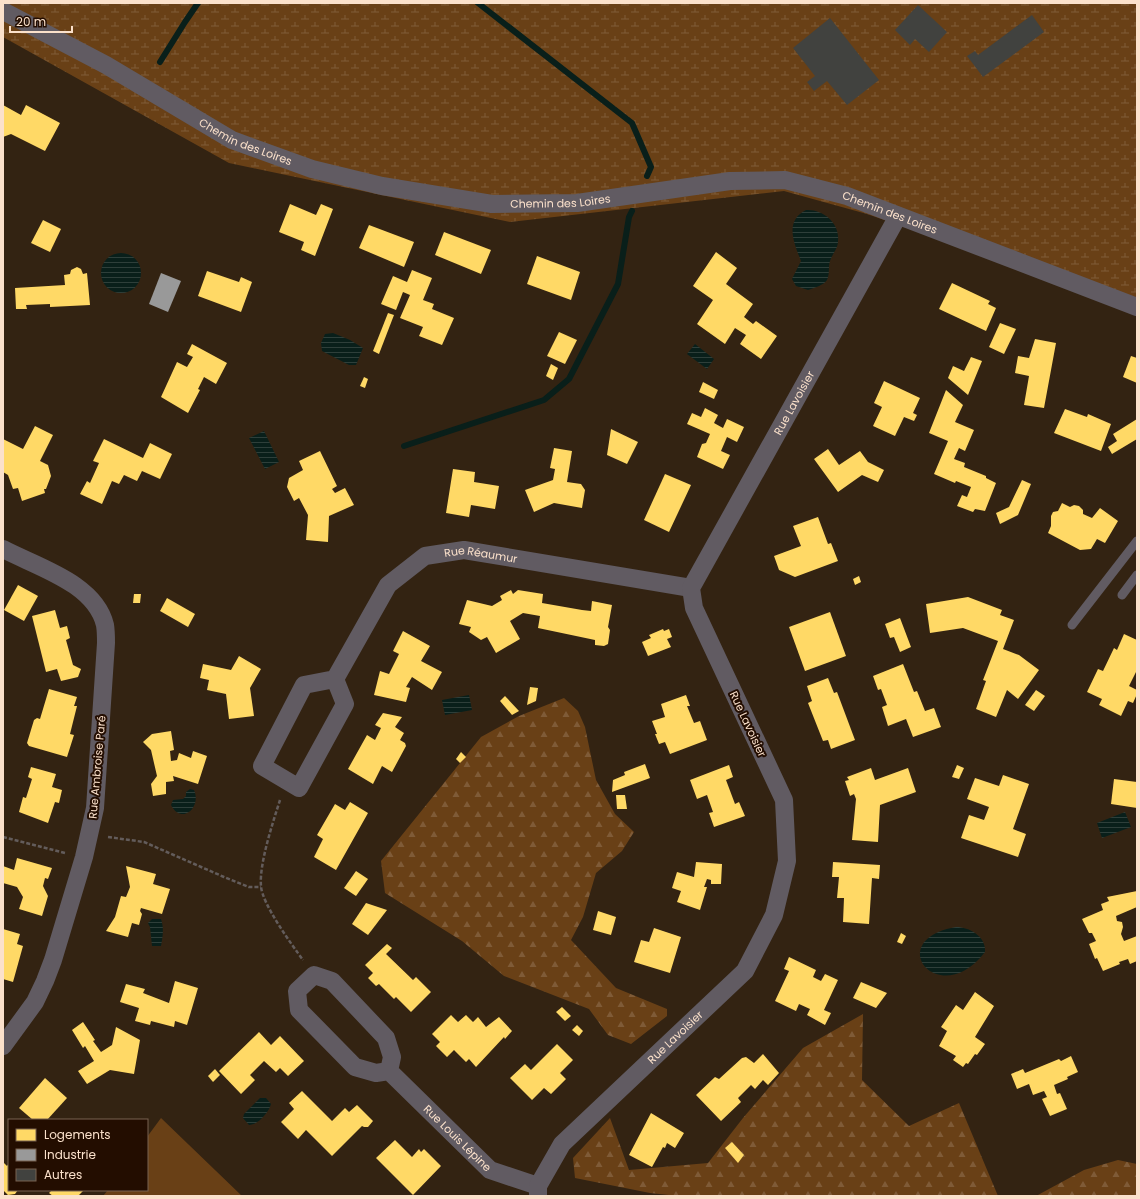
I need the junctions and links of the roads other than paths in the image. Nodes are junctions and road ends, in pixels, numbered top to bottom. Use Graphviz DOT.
graph roads {
  1 [pos="3,11"];
  2 [pos="898,216"];
  3 [pos="1137,307"];
  4 [pos="1137,541"];
  5 [pos="3,549"];
  6 [pos="1137,575"];
  7 [pos="691,588"];
  8 [pos="1122,595"];
  9 [pos="1072,625"];
  10 [pos="335,679"];
  11 [pos="3,1046"];
  12 [pos="388,1071"];
  13 [pos="538,1191"];
  1 -- 2 [label="street, Chemin des Loires"];
  2 -- 3 [label="street, Chemin des Loires"];
  2 -- 7 [label="street, Rue Lavoisier"];
  4 -- 9 [label="lane"];
  5 -- 11 [label="street, Rue Ambroise Paré"];
  6 -- 8 [label="lane"];
  7 -- 10 [label="street, Rue Réaumur"];
  7 -- 13 [label="street, Rue Lavoisier"];
  10 -- 10 [label="street"];
  12 -- 12 [label="street"];
  12 -- 13 [label="street, Rue Louis Lépine"];
}
